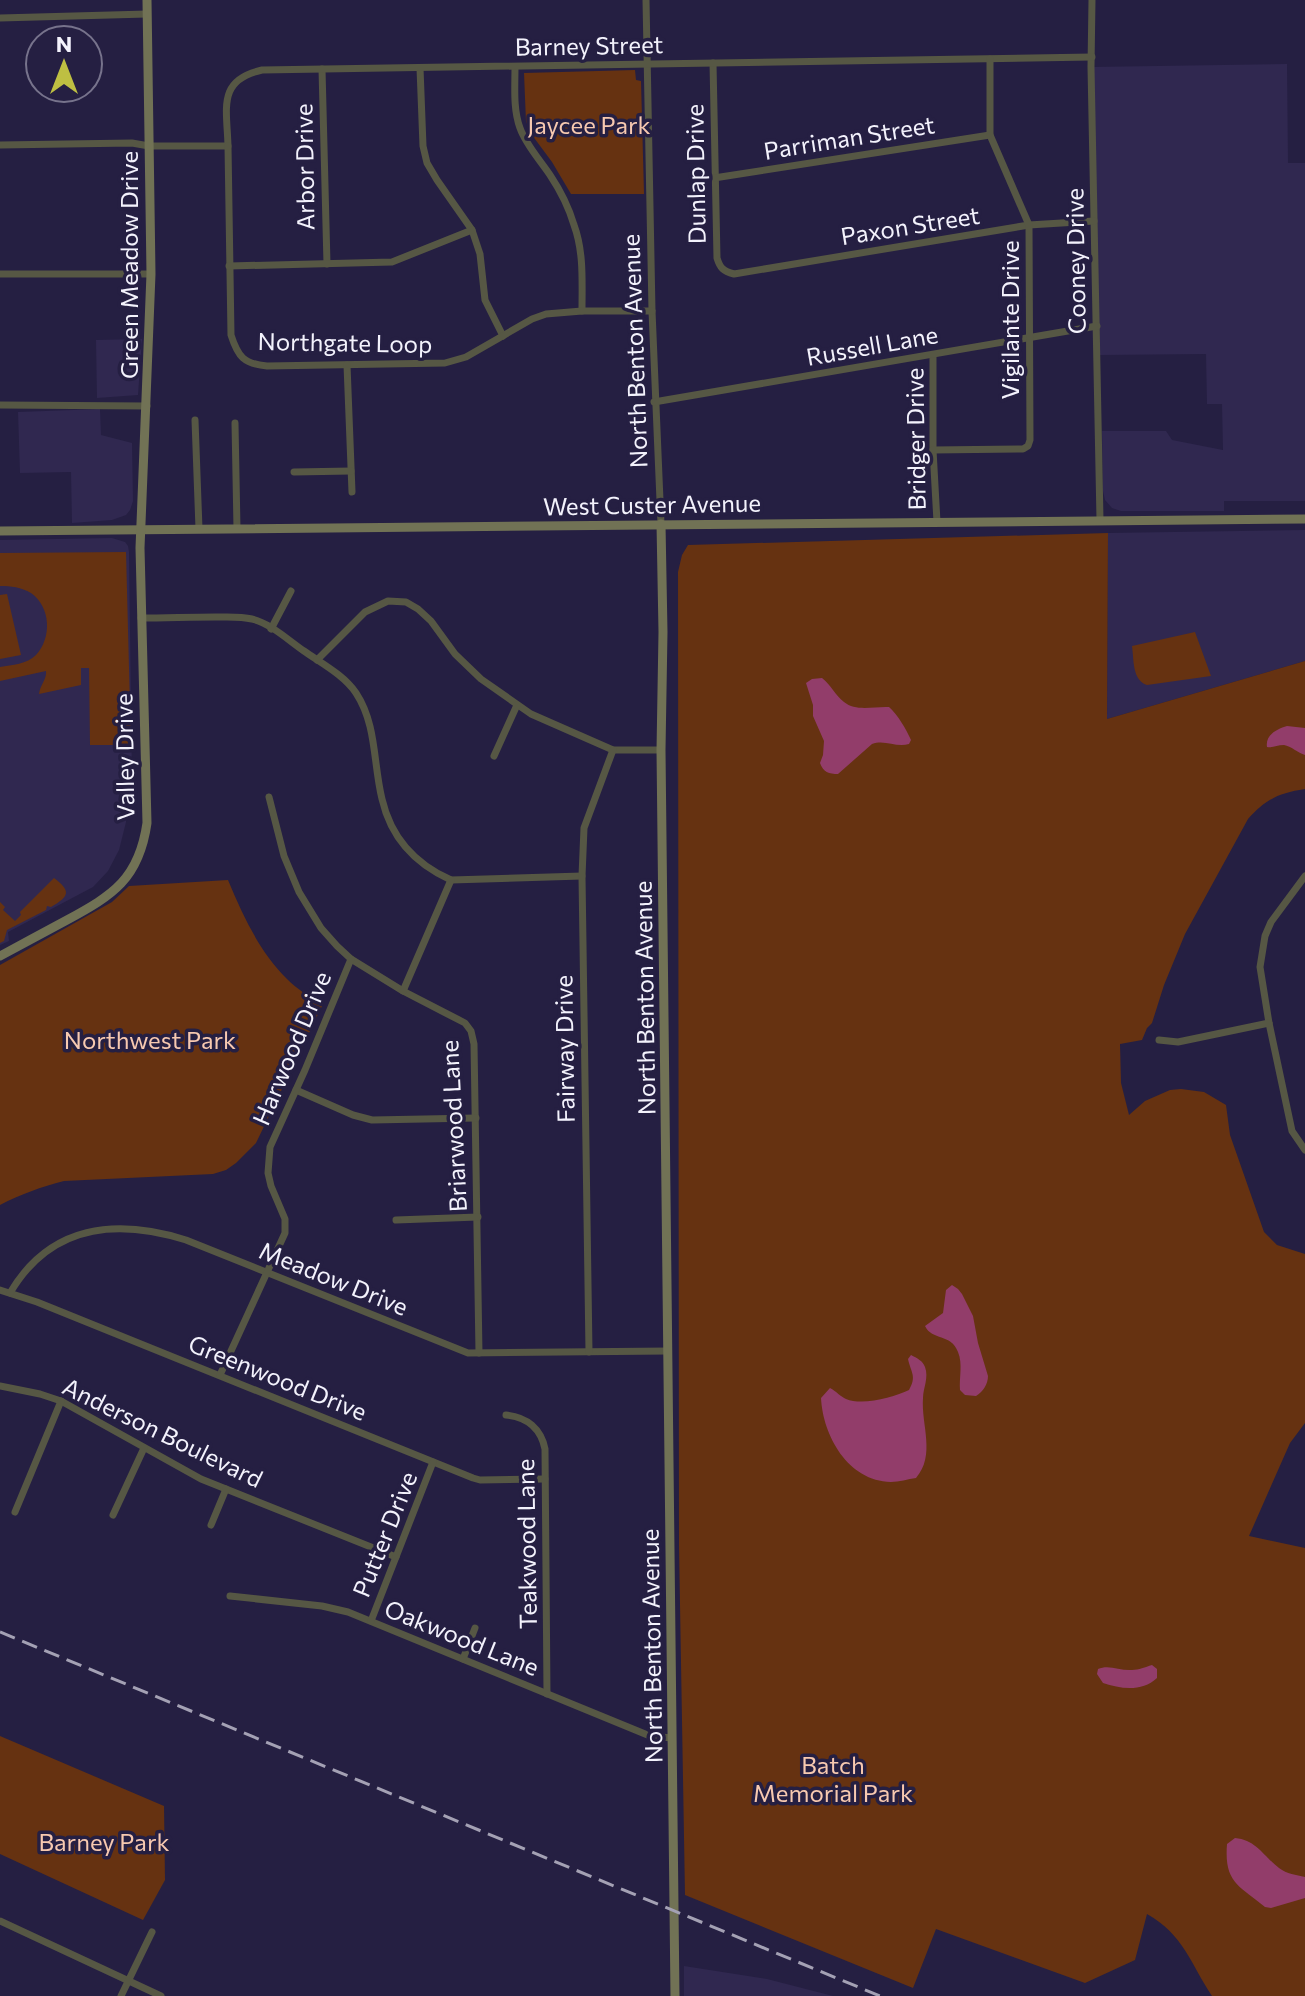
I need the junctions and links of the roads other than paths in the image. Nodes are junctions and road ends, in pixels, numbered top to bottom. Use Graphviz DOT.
graph roads {
  1 [pos="147,0"];
  2 [pos="646,0"];
  3 [pos="1092,0"];
  4 [pos="147,14"];
  5 [pos="0,18"];
  6 [pos="1092,57"];
  7 [pos="990,59"];
  8 [pos="713,63"];
  9 [pos="647,64"];
  10 [pos="515,67"];
  11 [pos="420,68"];
  12 [pos="322,69"];
  13 [pos="990,135"];
  14 [pos="0,145"];
  15 [pos="149,146"];
  16 [pos="228,146"];
  17 [pos="714,178"];
  18 [pos="1094,221"];
  19 [pos="1029,225"];
  20 [pos="472,230"];
  21 [pos="327,264"];
  22 [pos="229,266"];
  23 [pos="0,274"];
  24 [pos="151,274"];
  25 [pos="734,274"];
  26 [pos="582,311"];
  27 [pos="652,311"];
  28 [pos="1097,326"];
  29 [pos="503,336"];
  30 [pos="1028,337"];
  31 [pos="933,355"];
  32 [pos="347,365"];
  33 [pos="654,402"];
  34 [pos="0,405"];
  35 [pos="147,406"];
  36 [pos="195,420"];
  37 [pos="235,423"];
  38 [pos="933,450"];
  39 [pos="351,471"];
  40 [pos="294,472"];
  41 [pos="352,492"];
  42 [pos="1305,519"];
  43 [pos="1100,520"];
  44 [pos="937,522"];
  45 [pos="661,524"];
  46 [pos="199,529"];
  47 [pos="237,529"];
  48 [pos="140,530"];
  49 [pos="0,531"];
  50 [pos="291,591"];
  51 [pos="141,618"];
  52 [pos="271,629"];
  53 [pos="317,660"];
  54 [pos="517,705"];
  55 [pos="613,750"];
  56 [pos="661,750"];
  57 [pos="494,756"];
  58 [pos="269,797"];
  59 [pos="582,876"];
  60 [pos="1305,876"];
  61 [pos="451,880"];
  62 [pos="0,956"];
  63 [pos="351,959"];
  64 [pos="403,991"];
  65 [pos="1269,1023"];
  66 [pos="1159,1040"];
  67 [pos="296,1090"];
  68 [pos="476,1118"];
  69 [pos="1305,1150"];
  70 [pos="478,1217"];
  71 [pos="396,1220"];
  72 [pos="267,1274"];
  73 [pos="0,1290"];
  74 [pos="10,1293"];
  75 [pos="668,1351"];
  76 [pos="589,1352"];
  77 [pos="479,1353"];
  78 [pos="220,1375"];
  79 [pos="0,1386"];
  80 [pos="61,1401"];
  81 [pos="506,1415"];
  82 [pos="144,1448"];
  83 [pos="433,1462"];
  84 [pos="545,1479"];
  85 [pos="226,1489"];
  86 [pos="15,1512"];
  87 [pos="113,1515"];
  88 [pos="211,1525"];
  89 [pos="396,1557"];
  90 [pos="230,1596"];
  91 [pos="371,1621"];
  92 [pos="475,1628"];
  93 [pos="463,1659"];
  94 [pos="547,1694"];
  95 [pos="672,1738"];
  96 [pos="0,1921"];
  97 [pos="152,1932"];
  98 [pos="128,1981"];
  99 [pos="121,1996"];
  100 [pos="161,1996"];
  101 [pos="675,1996"];
  1 -- 4 [label="main road, Green Meadow Drive"];
  2 -- 9 [label="street, North Benton Avenue"];
  3 -- 6 [label="street, Cooney Drive"];
  4 -- 5 [label="street"];
  4 -- 15 [label="main road, Green Meadow Drive"];
  6 -- 7 [label="street, Barney Street"];
  6 -- 18 [label="street, Cooney Drive"];
  7 -- 8 [label="street, Barney Street"];
  7 -- 13 [label="street, Vigilante Drive"];
  8 -- 9 [label="street, Barney Street"];
  8 -- 17 [label="street, Dunlap Drive"];
  9 -- 10 [label="street, Barney Street"];
  9 -- 27 [label="street, North Benton Avenue"];
  10 -- 11 [label="street, Barney Street"];
  10 -- 26 [label="street"];
  11 -- 12 [label="street, Barney Street"];
  11 -- 20 [label="street"];
  12 -- 16 [label="street, Barney Street"];
  12 -- 21 [label="street, Arbor Drive"];
  13 -- 17 [label="street, Parriman Street"];
  13 -- 19 [label="street, Vigilante Drive"];
  14 -- 15 [label="street"];
  15 -- 16 [label="street"];
  15 -- 24 [label="main road, Green Meadow Drive"];
  16 -- 22 [label="street, Northgate Loop"];
  17 -- 25 [label="street, Dunlap Drive"];
  18 -- 19 [label="street, Paxon Street"];
  18 -- 28 [label="street, Cooney Drive"];
  19 -- 25 [label="street, Paxon Street"];
  19 -- 30 [label="street, Vigilante Drive"];
  20 -- 21 [label="street"];
  20 -- 29 [label="street"];
  21 -- 22 [label="street"];
  22 -- 32 [label="street, Northgate Loop"];
  23 -- 24 [label="street"];
  24 -- 35 [label="main road, Green Meadow Drive"];
  26 -- 27 [label="street, Northgate Loop"];
  26 -- 29 [label="street, Northgate Loop"];
  27 -- 33 [label="street, North Benton Avenue"];
  28 -- 30 [label="street, Russell Lane"];
  28 -- 43 [label="street, Cooney Drive"];
  29 -- 32 [label="street, Northgate Loop"];
  30 -- 31 [label="street, Russell Lane"];
  30 -- 38 [label="street, Vigilante Drive"];
  31 -- 33 [label="street, Russell Lane"];
  31 -- 38 [label="street, Bridger Drive"];
  32 -- 39 [label="street"];
  33 -- 45 [label="street, North Benton Avenue"];
  34 -- 35 [label="street"];
  35 -- 48 [label="main road, Green Meadow Drive"];
  36 -- 46 [label="street"];
  37 -- 47 [label="street"];
  38 -- 44 [label="street, Bridger Drive"];
  39 -- 40 [label="street"];
  39 -- 41 [label="street"];
  42 -- 43 [label="main road, West Custer Avenue"];
  43 -- 44 [label="main road, West Custer Avenue"];
  44 -- 45 [label="main road, West Custer Avenue"];
  45 -- 47 [label="main road, West Custer Avenue"];
  45 -- 56 [label="main road, North Benton Avenue"];
  46 -- 47 [label="main road, West Custer Avenue"];
  46 -- 48 [label="main road, West Custer Avenue"];
  48 -- 49 [label="main road, West Custer Avenue"];
  48 -- 51 [label="main road, Valley Drive"];
  50 -- 52 [label="street"];
  51 -- 52 [label="street"];
  51 -- 62 [label="main road, Valley Drive"];
  52 -- 53 [label="street"];
  53 -- 54 [label="street"];
  53 -- 61 [label="street"];
  54 -- 55 [label="street"];
  54 -- 57 [label="street"];
  55 -- 56 [label="street"];
  55 -- 59 [label="street, Fairway Drive"];
  56 -- 75 [label="main road, North Benton Avenue"];
  58 -- 63 [label="street, Briarwood Lane"];
  59 -- 61 [label="street"];
  59 -- 76 [label="street, Fairway Drive"];
  60 -- 65 [label="street"];
  61 -- 64 [label="street"];
  63 -- 64 [label="street, Briarwood Lane"];
  63 -- 67 [label="street, Harwood Drive"];
  64 -- 68 [label="street, Briarwood Lane"];
  65 -- 66 [label="street"];
  65 -- 69 [label="street"];
  67 -- 68 [label="street"];
  67 -- 72 [label="street, Harwood Drive"];
  68 -- 70 [label="street, Briarwood Lane"];
  70 -- 71 [label="street"];
  70 -- 77 [label="street, Briarwood Lane"];
  72 -- 74 [label="street, Meadow Drive"];
  72 -- 77 [label="street, Meadow Drive"];
  72 -- 78 [label="street, Harwood Drive"];
  73 -- 74 [label="street, Greenwood Drive"];
  74 -- 78 [label="street, Greenwood Drive"];
  75 -- 76 [label="street, Meadow Drive"];
  75 -- 95 [label="main road, North Benton Avenue"];
  76 -- 77 [label="street, Meadow Drive"];
  78 -- 83 [label="street, Greenwood Drive"];
  79 -- 80 [label="street, Anderson Boulevard"];
  80 -- 82 [label="street, Anderson Boulevard"];
  80 -- 86 [label="street"];
  81 -- 84 [label="street, Teakwood Lane"];
  82 -- 85 [label="street, Anderson Boulevard"];
  82 -- 87 [label="street"];
  83 -- 84 [label="street, Greenwood Drive"];
  83 -- 89 [label="street, Putter Drive"];
  84 -- 94 [label="street, Teakwood Lane"];
  85 -- 88 [label="street"];
  85 -- 89 [label="street, Anderson Boulevard"];
  89 -- 91 [label="street, Putter Drive"];
  90 -- 91 [label="street, Oakwood Lane"];
  91 -- 93 [label="street, Oakwood Lane"];
  92 -- 93 [label="street"];
  93 -- 94 [label="street, Oakwood Lane"];
  94 -- 95 [label="street, Oakwood Lane"];
  95 -- 101 [label="main road, North Benton Avenue"];
  96 -- 98 [label="street"];
  97 -- 98 [label="street"];
  98 -- 99 [label="street"];
  98 -- 100 [label="street"];
}
